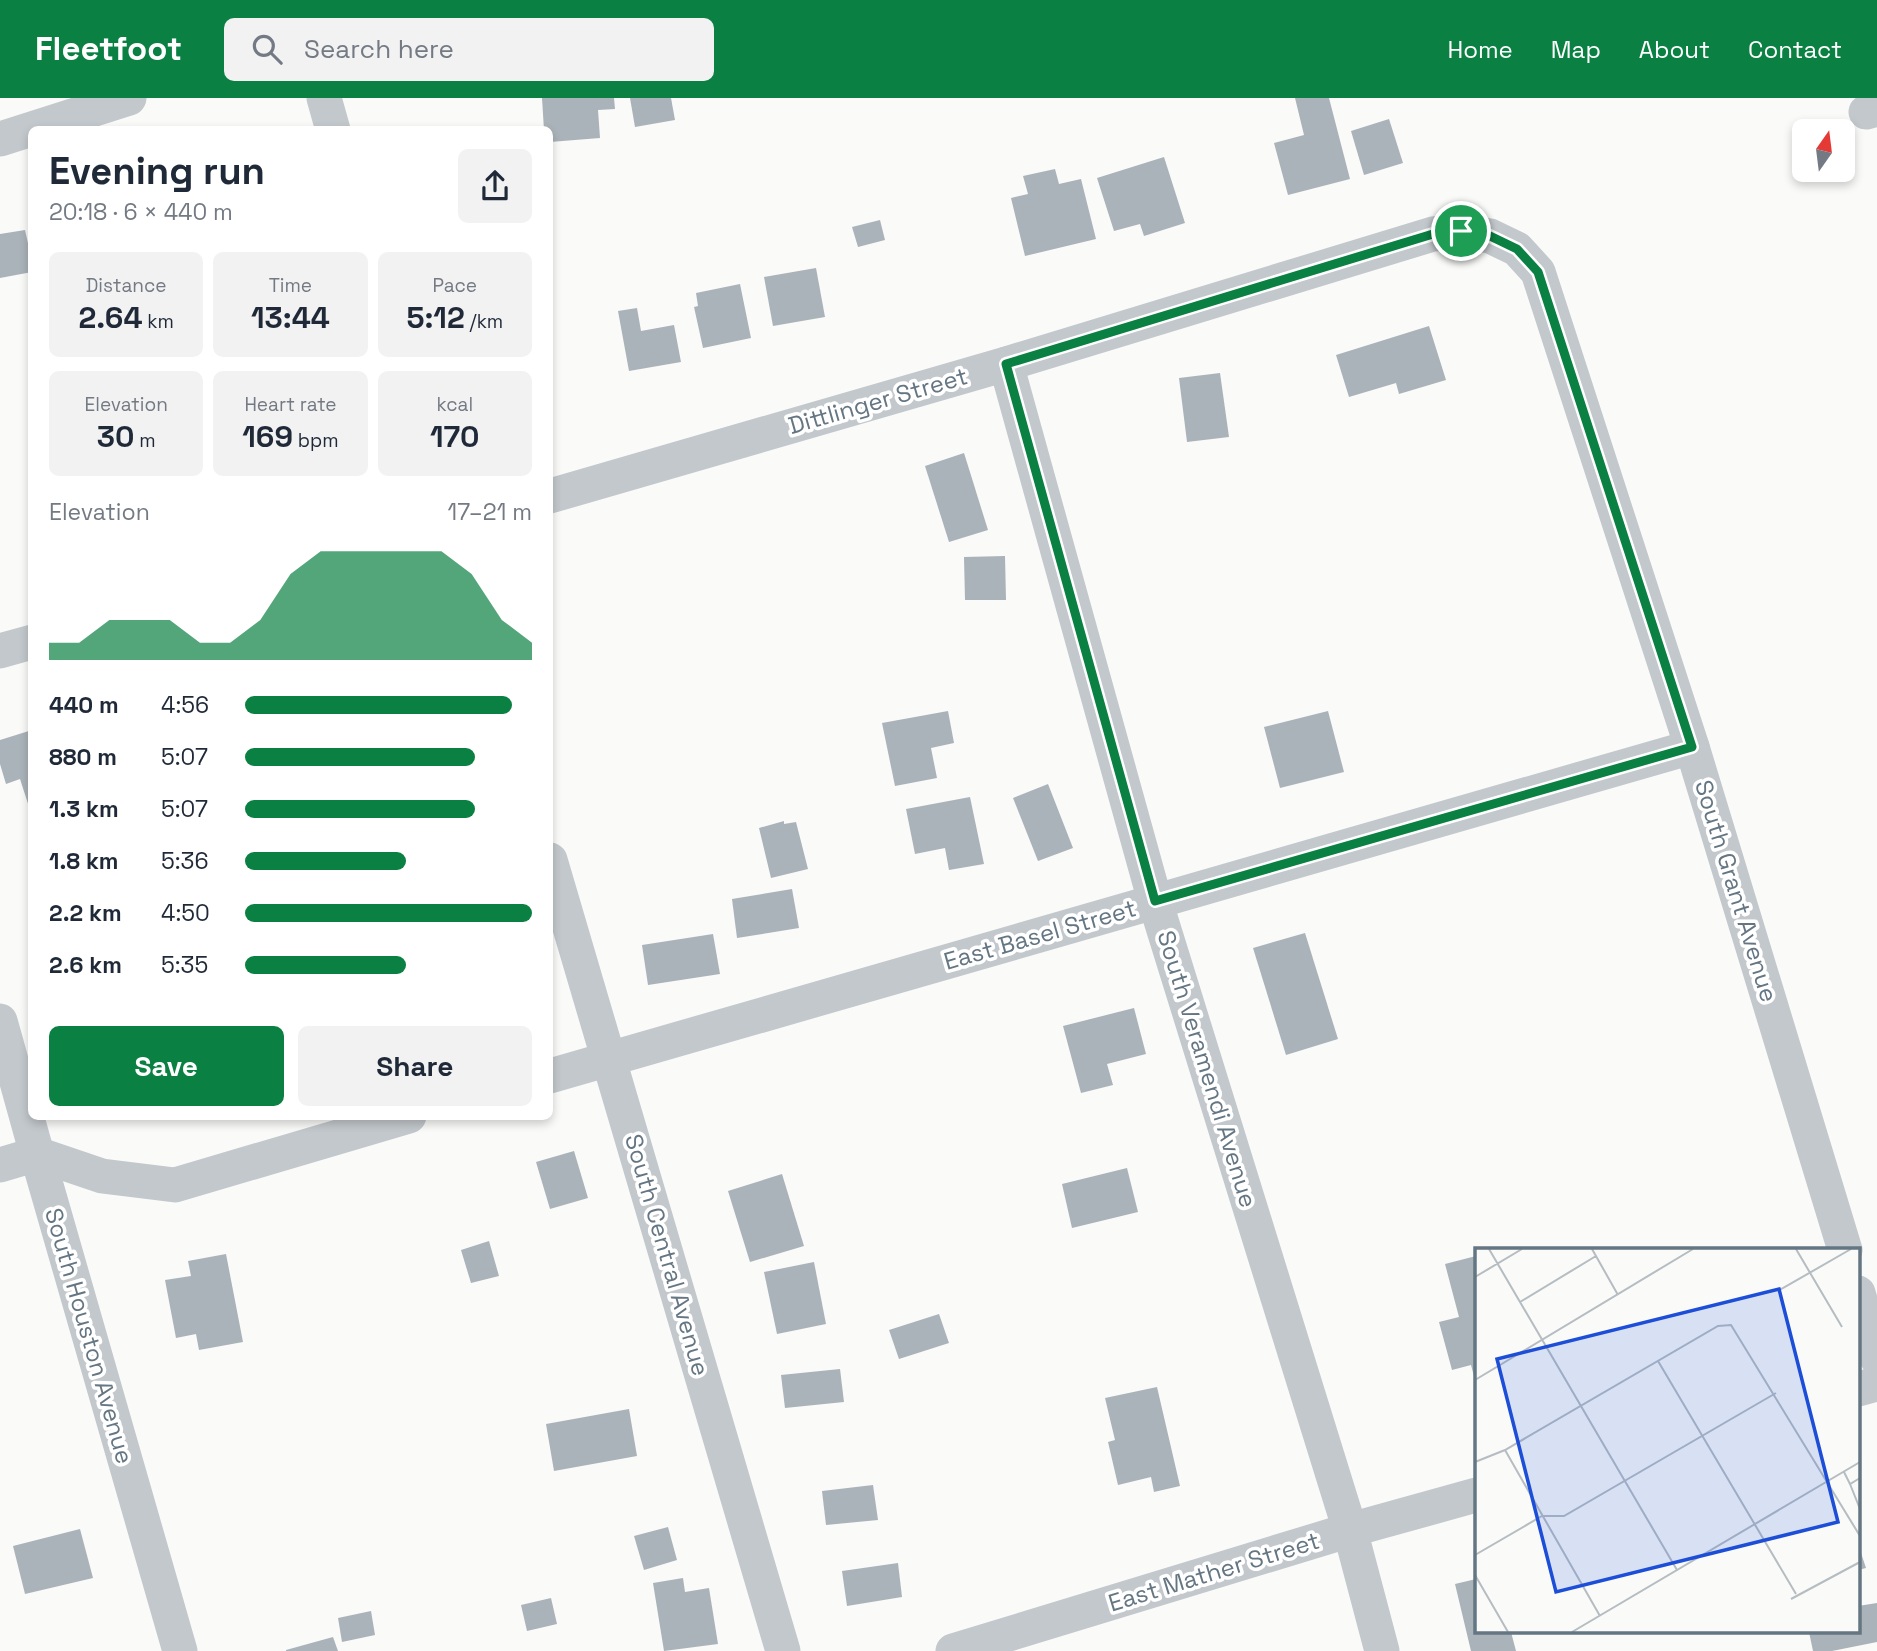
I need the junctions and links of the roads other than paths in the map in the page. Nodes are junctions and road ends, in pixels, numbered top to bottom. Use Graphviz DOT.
graph roads {
  1 [pos="129,98"];
  2 [pos="324,98"];
  3 [pos="41,126"];
  4 [pos="332,126"];
  5 [pos="28,130"];
  6 [pos="0,139"];
  7 [pos="1490,236"];
  8 [pos="1006,364"];
  9 [pos="553,495"];
  10 [pos="28,643"];
  11 [pos="0,651"];
  12 [pos="1692,747"];
  13 [pos="553,870"];
  14 [pos="1155,901"];
  15 [pos="0,1021"];
  16 [pos="609,1058"];
  17 [pos="553,1075"];
  18 [pos="395,1120"];
  19 [pos="37,1154"];
  20 [pos="0,1165"];
  21 [pos="1844,1248"];
  22 [pos="1860,1300"];
  23 [pos="1877,1358"];
  24 [pos="1877,1384"];
  25 [pos="1860,1388"];
  26 [pos="1475,1495"];
  27 [pos="1350,1531"];
  28 [pos="180,1651"];
  29 [pos="783,1651"];
  30 [pos="953,1651"];
  31 [pos="1382,1651"];
  1 -- 3 [label="street"];
  2 -- 4 [label="street"];
  5 -- 6 [label="street"];
  7 -- 8 [label="street, Dittlinger Street"];
  7 -- 12 [label="street, South Grant Avenue"];
  8 -- 9 [label="street, Dittlinger Street"];
  8 -- 14 [label="street, South Veramendi Avenue"];
  10 -- 11 [label="street"];
  12 -- 14 [label="street, East Basel Street"];
  12 -- 21 [label="street, South Grant Avenue"];
  13 -- 16 [label="street, South Central Avenue"];
  14 -- 16 [label="street, East Basel Street"];
  14 -- 27 [label="street, South Veramendi Avenue"];
  15 -- 19 [label="street, South Houston Avenue"];
  16 -- 17 [label="street, East Basel Street"];
  16 -- 29 [label="street, South Central Avenue"];
  18 -- 19 [label="street"];
  19 -- 20 [label="street"];
  19 -- 28 [label="street, South Houston Avenue"];
  22 -- 23 [label="street"];
  24 -- 25 [label="street"];
  26 -- 27 [label="street, East Mather Street"];
  27 -- 30 [label="street, East Mather Street"];
  27 -- 31 [label="street, South Veramendi Avenue"];
}
